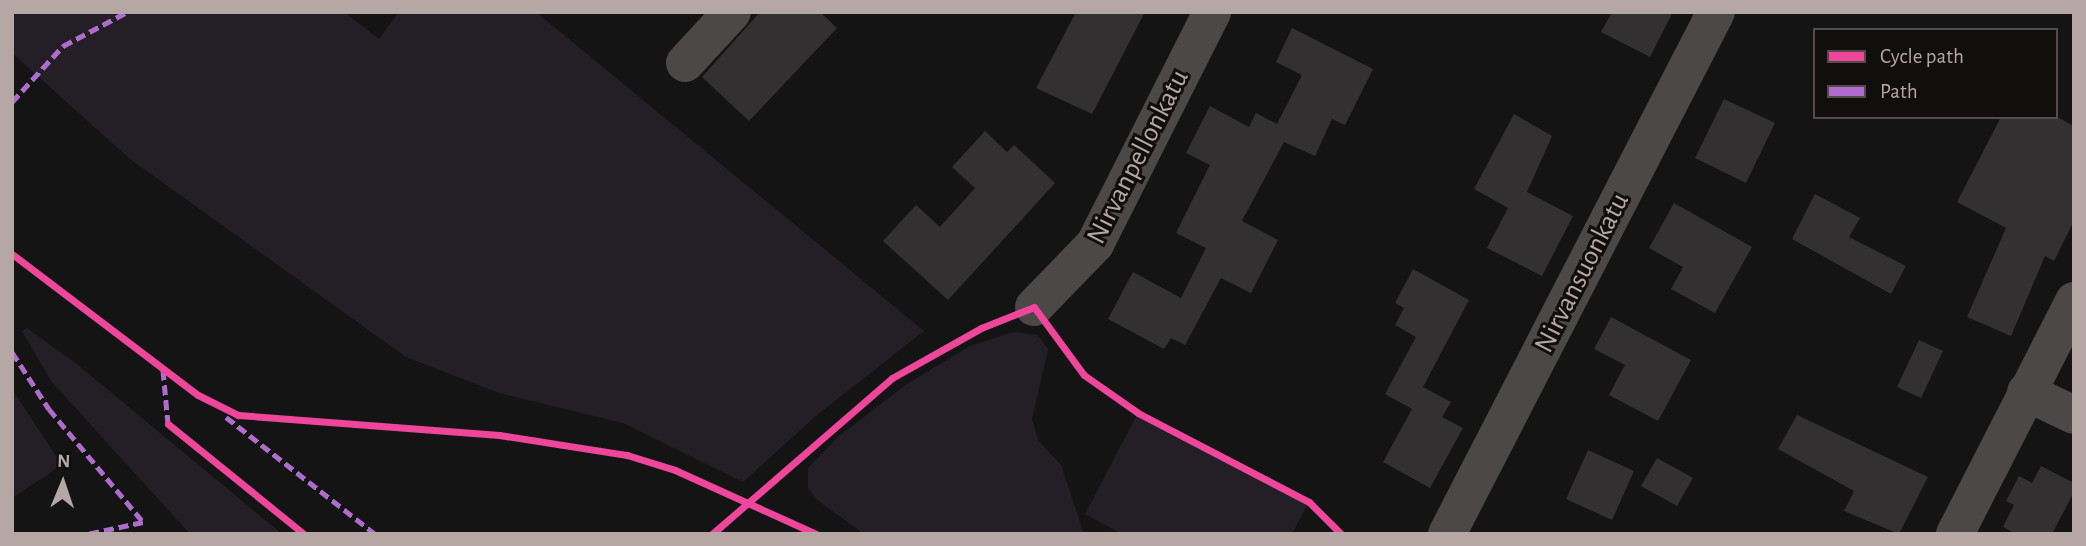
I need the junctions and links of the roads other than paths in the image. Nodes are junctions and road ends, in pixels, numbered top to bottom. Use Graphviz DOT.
graph roads {
  1 [pos="732,12"];
  2 [pos="1212,12"];
  3 [pos="1716,12"];
  4 [pos="685,63"];
  5 [pos="2074,301"];
  6 [pos="1034,307"];
  7 [pos="2026,392"];
  8 [pos="2074,415"];
  9 [pos="1447,534"];
  10 [pos="1955,534"];
  1 -- 4 [label="street"];
  2 -- 6 [label="street, Nirvanpellonkatu"];
  3 -- 9 [label="street, Nirvansuonkatu"];
  5 -- 7 [label="street"];
  7 -- 8 [label="street"];
  7 -- 10 [label="street"];
}
